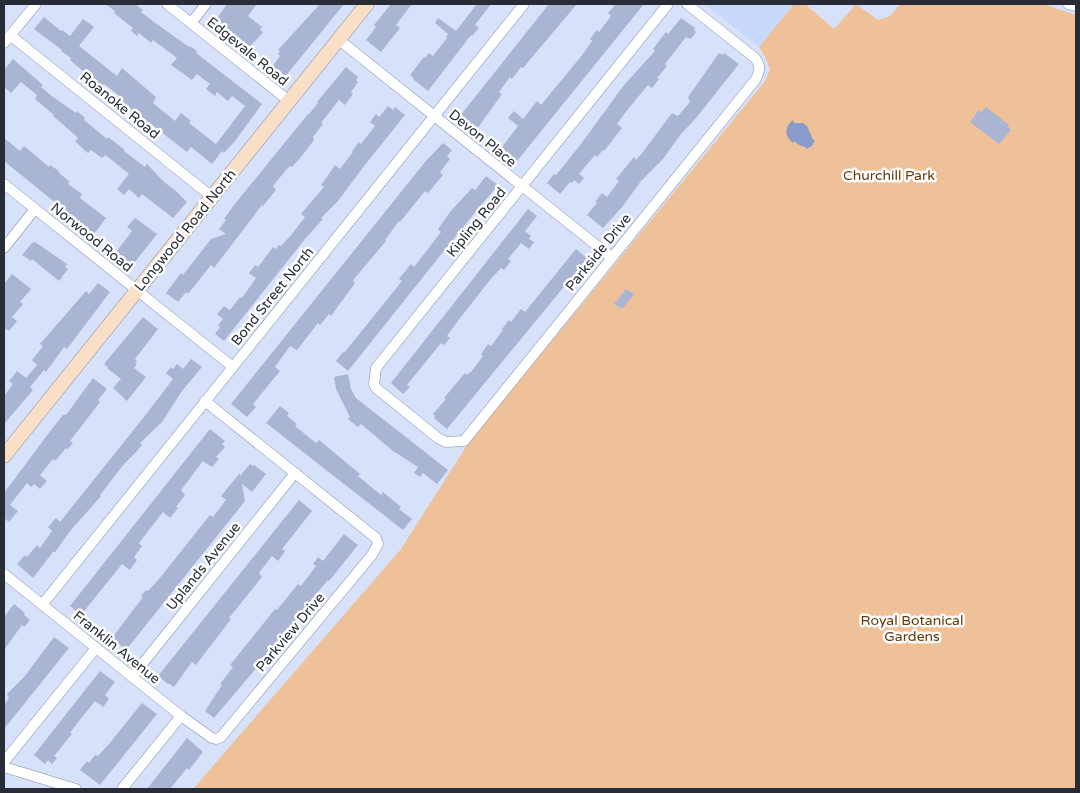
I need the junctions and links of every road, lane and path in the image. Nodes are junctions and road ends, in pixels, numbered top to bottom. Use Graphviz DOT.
graph roads {
  1 [pos="36,4"];
  2 [pos="167,4"];
  3 [pos="206,4"];
  4 [pos="367,4"];
  5 [pos="524,4"];
  6 [pos="668,4"];
  7 [pos="687,4"];
  8 [pos="1068,4"];
  9 [pos="1076,6"];
  10 [pos="191,23"];
  11 [pos="338,39"];
  12 [pos="7,40"];
  13 [pos="289,101"];
  14 [pos="434,116"];
  15 [pos="4,184"];
  16 [pos="522,186"];
  17 [pos="212,197"];
  18 [pos="35,209"];
  19 [pos="4,248"];
  20 [pos="611,258"];
  21 [pos="137,290"];
  22 [pos="233,367"];
  23 [pos="205,401"];
  24 [pos="450,442"];
  25 [pos="4,456"];
  26 [pos="295,473"];
  27 [pos="6,580"];
  28 [pos="42,605"];
  29 [pos="96,648"];
  30 [pos="132,677"];
  31 [pos="181,716"];
  32 [pos="216,739"];
  33 [pos="4,762"];
  34 [pos="4,767"];
  35 [pos="76,789"];
  36 [pos="122,789"];
  1 -- 12 [label="street"];
  2 -- 10 [label="street, Edgevale Road"];
  3 -- 10 [label="street"];
  4 -- 11 [label="street, Longwood Road North"];
  5 -- 14 [label="street, Bond Street North"];
  6 -- 16 [label="street, Kipling Road"];
  7 -- 20 [label="street, Parkside Drive"];
  8 -- 9 [label="street"];
  10 -- 13 [label="street, Edgevale Road"];
  11 -- 13 [label="street, Longwood Road North"];
  11 -- 14 [label="street, Devon Place"];
  12 -- 17 [label="street, Roanoke Road"];
  13 -- 17 [label="street, Longwood Road North"];
  14 -- 16 [label="street, Devon Place"];
  14 -- 22 [label="street, Bond Street North"];
  15 -- 18 [label="street, Norwood Road"];
  16 -- 20 [label="street, Devon Place"];
  16 -- 24 [label="street, Kipling Road"];
  17 -- 21 [label="street, Longwood Road North"];
  18 -- 19 [label="street"];
  18 -- 21 [label="street, Norwood Road"];
  20 -- 24 [label="street, Parkside Drive"];
  21 -- 22 [label="street, Norwood Road"];
  21 -- 25 [label="street, Longwood Road North"];
  22 -- 23 [label="street, Bond Street North"];
  23 -- 26 [label="street"];
  23 -- 28 [label="street, Bond Street North"];
  26 -- 30 [label="street, Uplands Avenue"];
  26 -- 32 [label="street, Parkview Drive"];
  27 -- 28 [label="street, Franklin Avenue"];
  28 -- 29 [label="street, Franklin Avenue"];
  29 -- 30 [label="street, Franklin Avenue"];
  29 -- 33 [label="street"];
  30 -- 31 [label="street, Franklin Avenue"];
  31 -- 32 [label="street, Franklin Avenue"];
  31 -- 36 [label="street"];
  34 -- 35 [label="street"];
}
